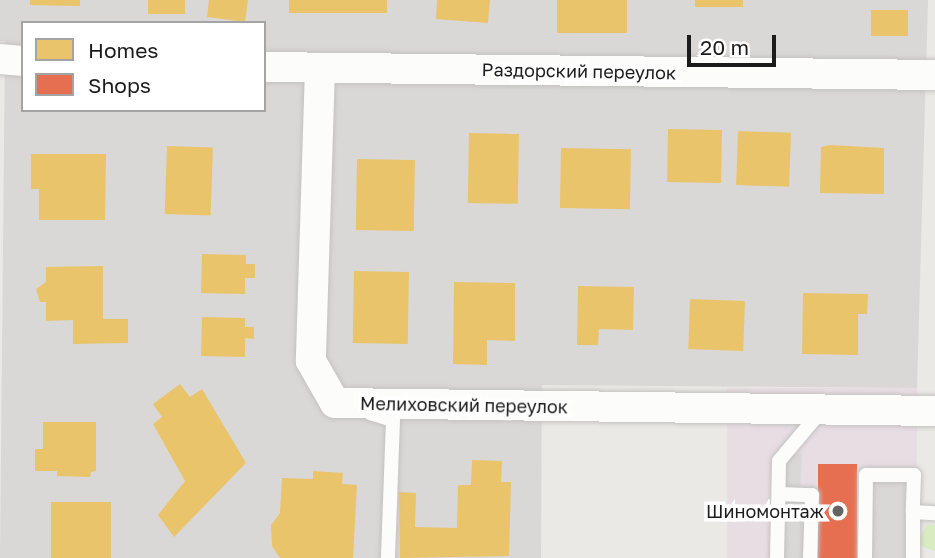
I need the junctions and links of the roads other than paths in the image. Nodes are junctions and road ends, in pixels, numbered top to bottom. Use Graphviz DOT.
graph roads {
  1 [pos="0,59"];
  2 [pos="21,61"];
  3 [pos="266,67"];
  4 [pos="320,68"];
  5 [pos="935,75"];
  6 [pos="335,403"];
  7 [pos="822,410"];
  8 [pos="935,411"];
  9 [pos="779,494"];
  10 [pos="913,512"];
  11 [pos="935,513"];
  12 [pos="388,558"];
  13 [pos="777,558"];
  14 [pos="810,558"];
  15 [pos="866,558"];
  16 [pos="913,558"];
  1 -- 2 [label="street"];
  3 -- 4 [label="street, Раздорский переулок"];
  4 -- 5 [label="street, Раздорский переулок"];
  4 -- 6 [label="street, Мелиховский переулок"];
  6 -- 7 [label="street, Мелиховский переулок"];
  6 -- 12 [label="lane"];
  7 -- 8 [label="street, Мелиховский переулок"];
  7 -- 9 [label="lane"];
  9 -- 13 [label="lane"];
  9 -- 14 [label="lane"];
  10 -- 11 [label="lane"];
  10 -- 15 [label="lane"];
  10 -- 16 [label="lane"];
}
